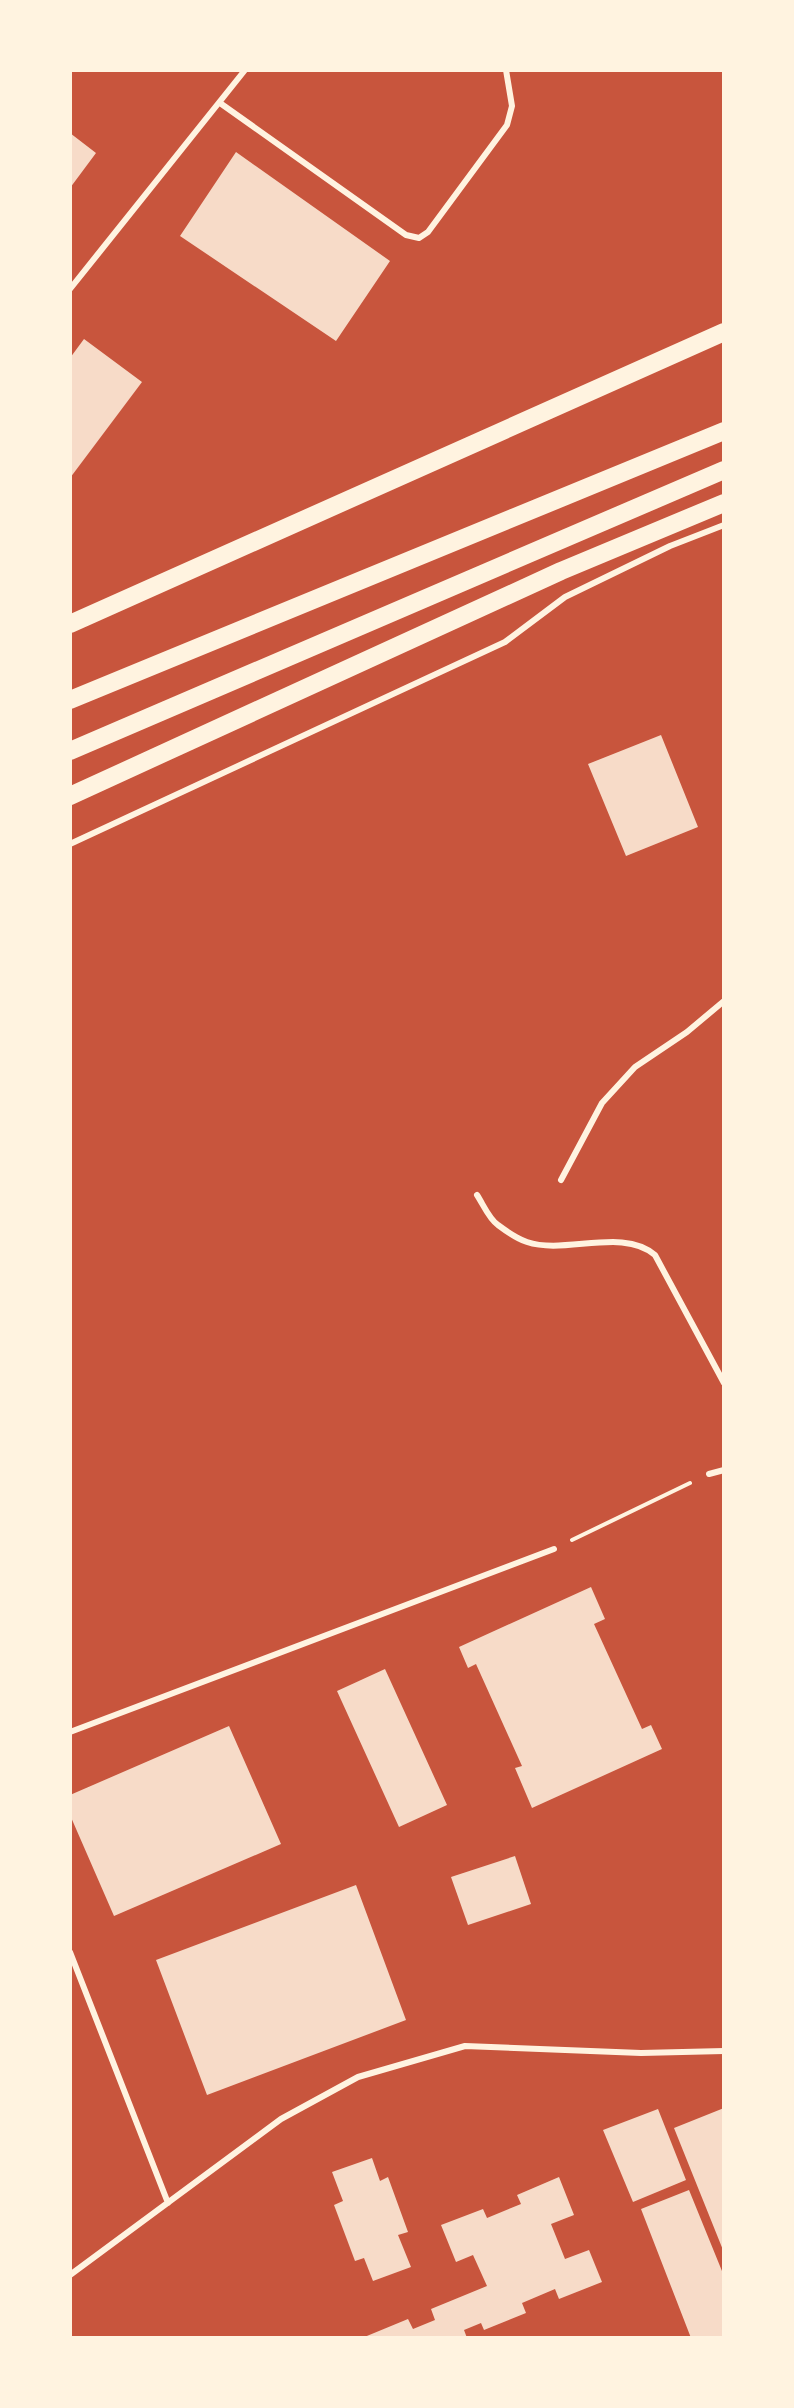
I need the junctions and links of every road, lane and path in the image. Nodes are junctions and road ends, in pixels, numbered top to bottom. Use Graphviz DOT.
graph roads {
  1 [pos="245,70"];
  2 [pos="506,70"];
  3 [pos="219,103"];
  4 [pos="70,289"];
  5 [pos="723,332"];
  6 [pos="723,431"];
  7 [pos="723,470"];
  8 [pos="723,503"];
  9 [pos="723,525"];
  10 [pos="70,624"];
  11 [pos="70,700"];
  12 [pos="70,752"];
  13 [pos="70,796"];
  14 [pos="70,844"];
  15 [pos="723,1001"];
  16 [pos="561,1180"];
  17 [pos="477,1195"];
  18 [pos="723,1383"];
  19 [pos="723,1470"];
  20 [pos="709,1474"];
  21 [pos="554,1549"];
  22 [pos="70,1732"];
  23 [pos="70,1952"];
  24 [pos="723,2051"];
  25 [pos="168,2203"];
  26 [pos="70,2276"];
  1 -- 3 [label="street"];
  2 -- 3 [label="street"];
  3 -- 4 [label="street"];
  5 -- 10 [label="highway"];
  6 -- 11 [label="highway"];
  7 -- 12 [label="highway"];
  8 -- 13 [label="highway"];
  9 -- 14 [label="street"];
  15 -- 16 [label="street"];
  17 -- 18 [label="street"];
  19 -- 20 [label="street"];
  20 -- 21 [label="path"];
  21 -- 22 [label="street"];
  23 -- 25 [label="street"];
  24 -- 25 [label="street"];
  25 -- 26 [label="street"];
}
